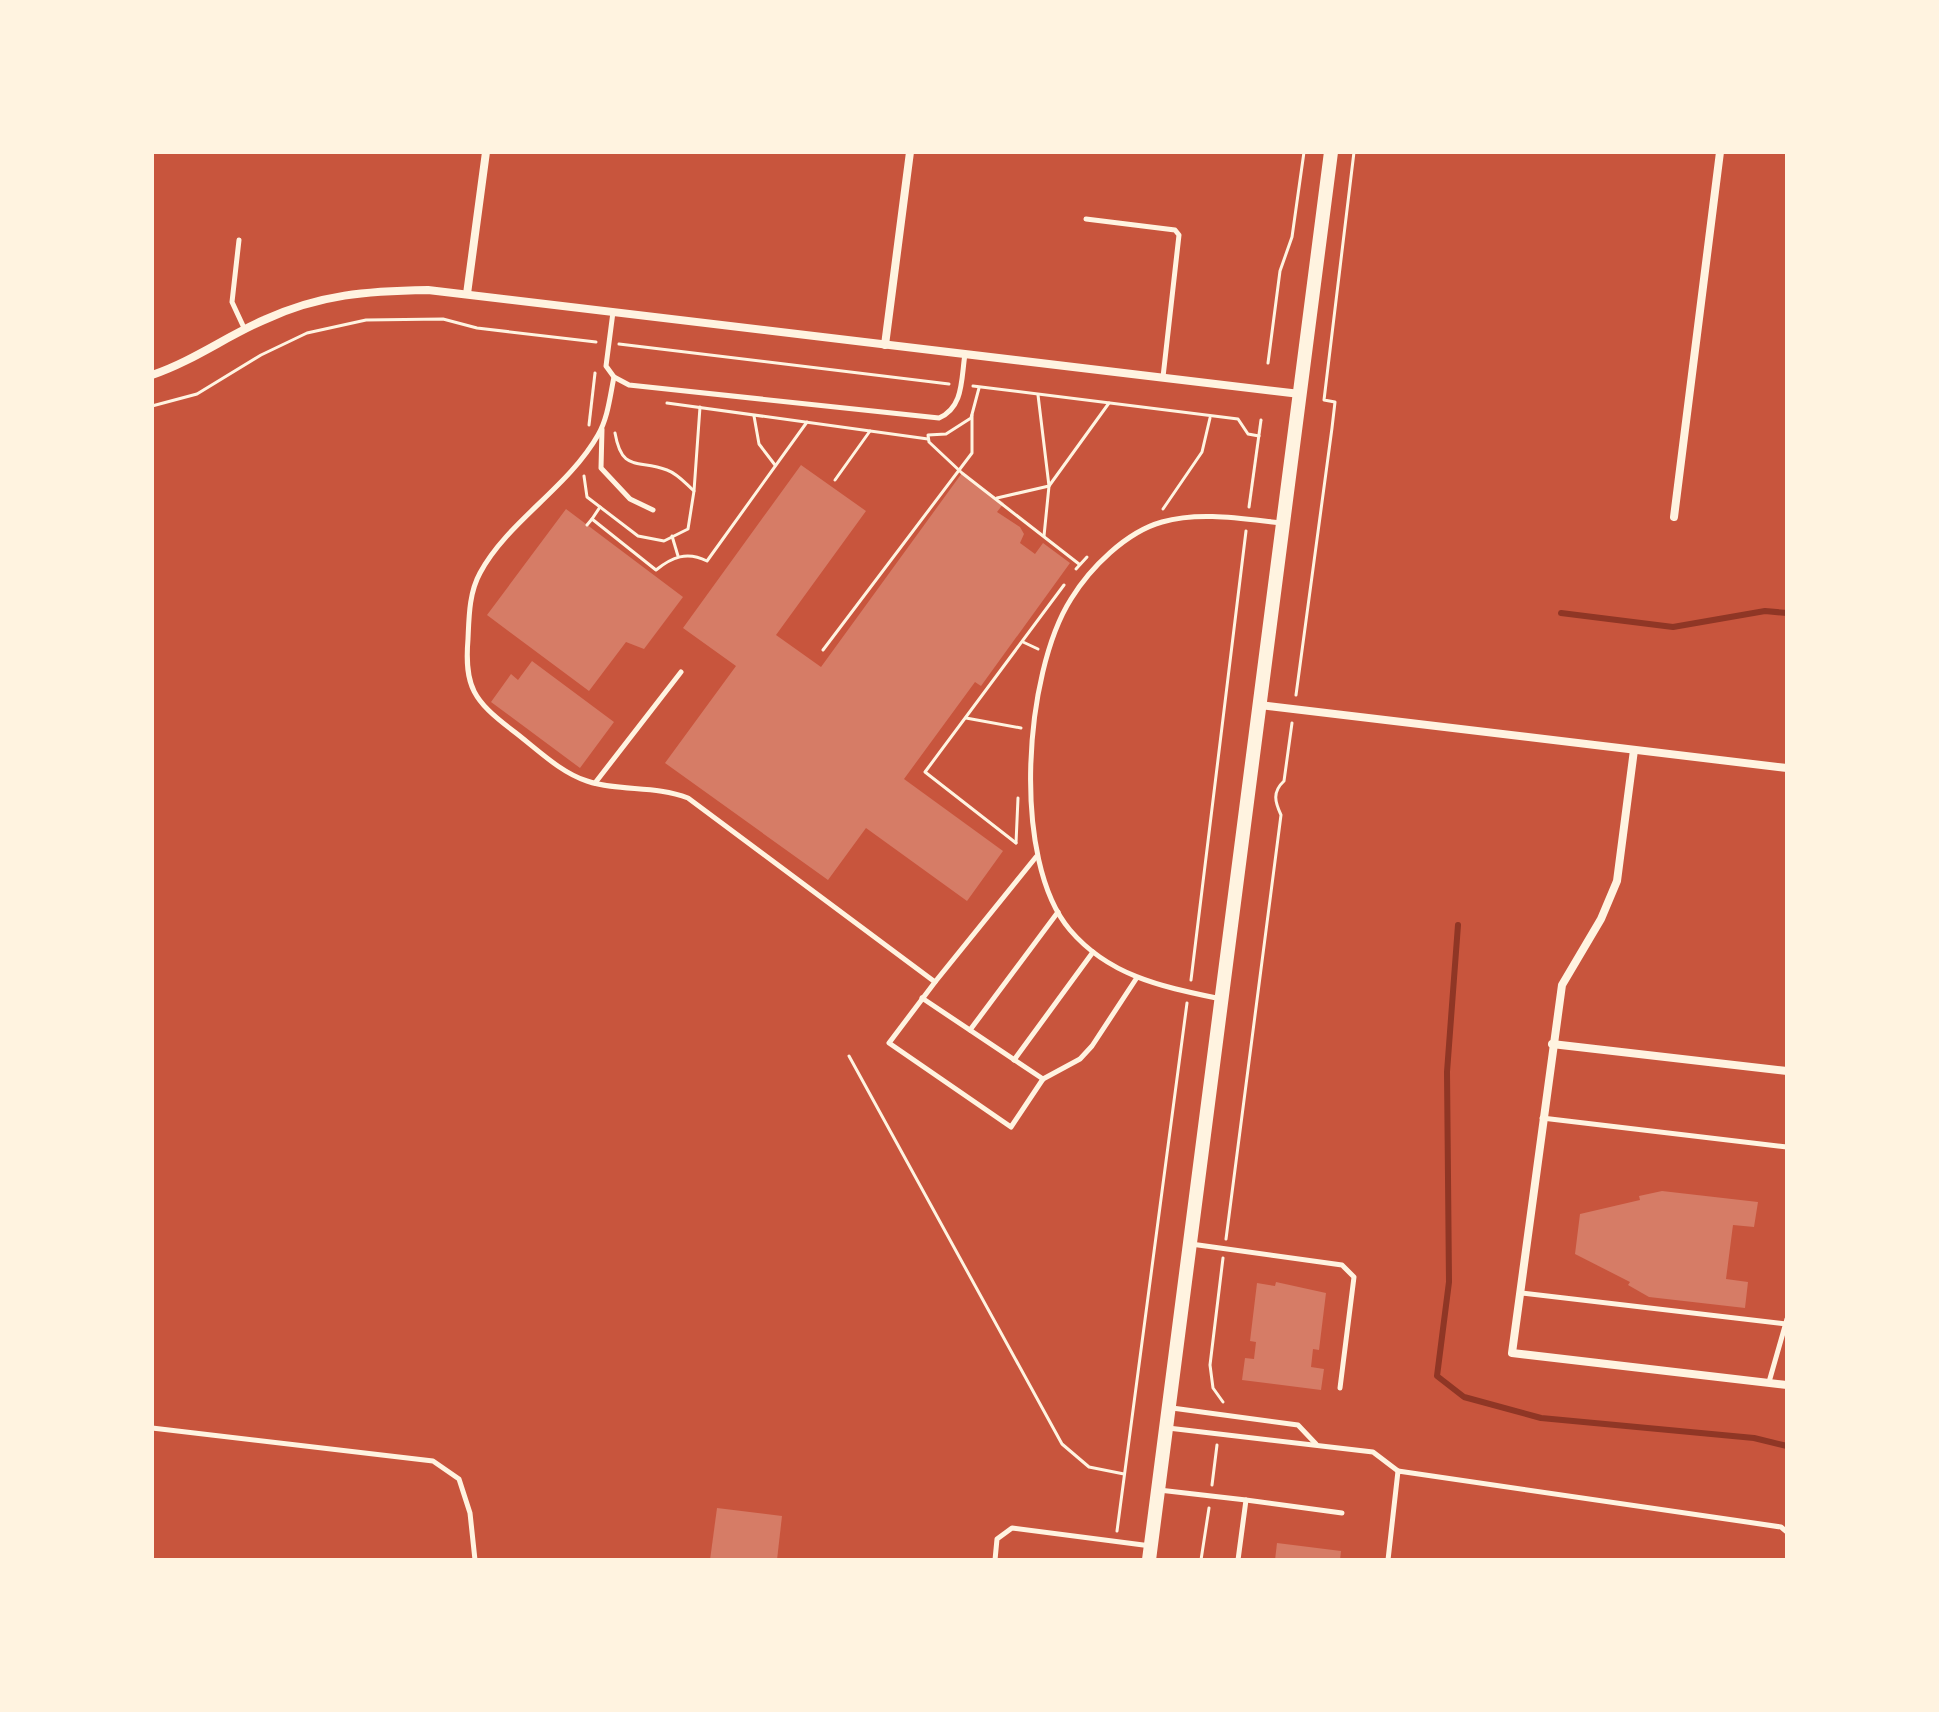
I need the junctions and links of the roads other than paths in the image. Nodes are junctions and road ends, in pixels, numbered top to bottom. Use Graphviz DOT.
graph roads {
  1 [pos="486,152"];
  2 [pos="910,152"];
  3 [pos="1331,152"];
  4 [pos="1720,152"];
  5 [pos="1086,219"];
  6 [pos="239,240"];
  7 [pos="467,294"];
  8 [pos="613,312"];
  9 [pos="245,330"];
  10 [pos="885,345"];
  11 [pos="965,354"];
  12 [pos="152,375"];
  13 [pos="614,377"];
  14 [pos="1163,378"];
  15 [pos="1300,394"];
  16 [pos="602,424"];
  17 [pos="653,510"];
  18 [pos="1674,517"];
  19 [pos="1283,523"];
  20 [pos="681,672"];
  21 [pos="1260,705"];
  22 [pos="1634,750"];
  23 [pos="1787,768"];
  24 [pos="595,783"];
  25 [pos="1036,857"];
  26 [pos="1058,911"];
  27 [pos="1093,952"];
  28 [pos="1136,978"];
  29 [pos="935,982"];
  30 [pos="922,998"];
  31 [pos="1222,999"];
  32 [pos="970,1030"];
  33 [pos="1552,1044"];
  34 [pos="1014,1060"];
  35 [pos="1787,1071"];
  36 [pos="1043,1079"];
  37 [pos="1542,1118"];
  38 [pos="1787,1147"];
  39 [pos="1190,1244"];
  40 [pos="1520,1293"];
  41 [pos="1786,1321"];
  42 [pos="1769,1383"];
  43 [pos="1787,1385"];
  44 [pos="1340,1388"];
  45 [pos="1169,1408"];
  46 [pos="152,1428"];
  47 [pos="1166,1428"];
  48 [pos="1317,1445"];
  49 [pos="1398,1471"];
  50 [pos="1158,1489"];
  51 [pos="1246,1500"];
  52 [pos="1342,1513"];
  53 [pos="1787,1532"];
  54 [pos="1150,1553"];
  55 [pos="475,1560"];
  56 [pos="995,1560"];
  57 [pos="1238,1560"];
  58 [pos="1388,1560"];
  1 -- 7 [label="street"];
  2 -- 10 [label="street"];
  3 -- 15 [label="main road"];
  4 -- 18 [label="street"];
  5 -- 14 [label="lane"];
  6 -- 9 [label="lane"];
  7 -- 8 [label="street"];
  7 -- 9 [label="street"];
  8 -- 10 [label="street"];
  8 -- 13 [label="lane"];
  9 -- 12 [label="street"];
  10 -- 11 [label="street"];
  11 -- 13 [label="lane"];
  11 -- 14 [label="street"];
  13 -- 16 [label="lane"];
  14 -- 15 [label="street"];
  15 -- 19 [label="main road"];
  16 -- 17 [label="lane"];
  16 -- 24 [label="lane"];
  19 -- 21 [label="main road"];
  19 -- 25 [label="lane"];
  20 -- 24 [label="lane"];
  21 -- 22 [label="street"];
  21 -- 31 [label="main road"];
  22 -- 23 [label="street"];
  22 -- 33 [label="street"];
  24 -- 29 [label="lane"];
  25 -- 26 [label="lane"];
  25 -- 29 [label="lane"];
  26 -- 27 [label="lane"];
  26 -- 32 [label="lane"];
  27 -- 28 [label="lane"];
  27 -- 34 [label="lane"];
  28 -- 31 [label="lane"];
  28 -- 36 [label="lane"];
  29 -- 30 [label="lane"];
  30 -- 32 [label="lane"];
  30 -- 36 [label="lane"];
  31 -- 39 [label="main road"];
  32 -- 34 [label="lane"];
  33 -- 35 [label="street"];
  33 -- 37 [label="street"];
  34 -- 36 [label="lane"];
  37 -- 38 [label="lane"];
  37 -- 40 [label="street"];
  39 -- 44 [label="lane"];
  39 -- 45 [label="main road"];
  40 -- 41 [label="lane"];
  40 -- 42 [label="street"];
  41 -- 42 [label="lane"];
  42 -- 43 [label="street"];
  45 -- 47 [label="main road"];
  45 -- 48 [label="lane"];
  46 -- 55 [label="lane"];
  47 -- 48 [label="lane"];
  47 -- 50 [label="main road"];
  48 -- 49 [label="lane"];
  49 -- 53 [label="lane"];
  49 -- 58 [label="lane"];
  50 -- 51 [label="lane"];
  50 -- 54 [label="main road"];
  51 -- 52 [label="lane"];
  51 -- 57 [label="lane"];
  54 -- 56 [label="lane"];
}
